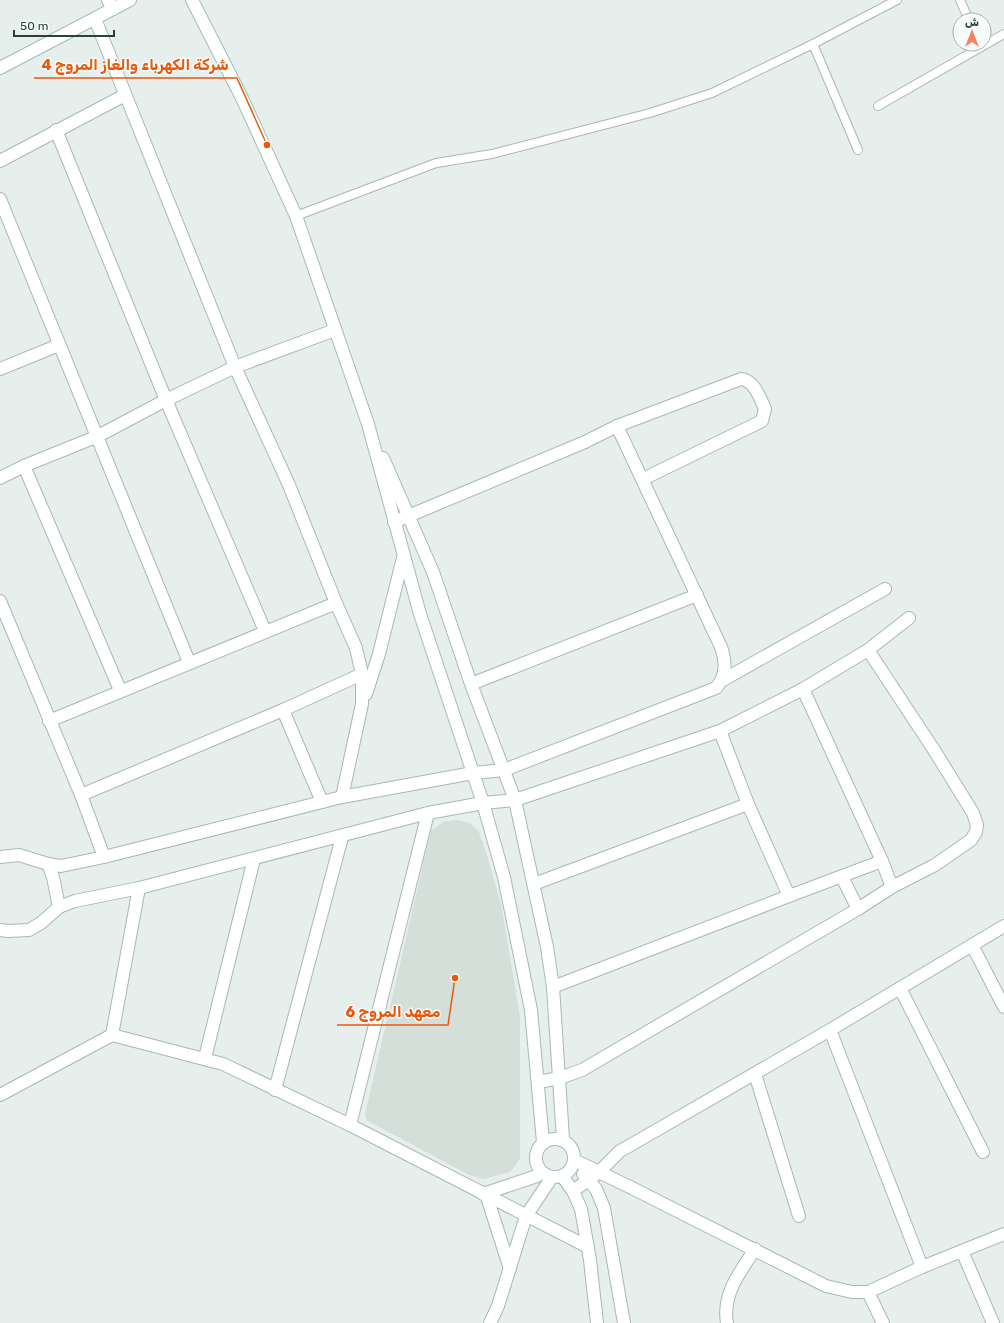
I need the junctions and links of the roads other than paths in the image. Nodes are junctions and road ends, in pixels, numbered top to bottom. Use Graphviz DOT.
graph roads {
  1 [pos="130,0"];
  2 [pos="192,0"];
  3 [pos="897,0"];
  4 [pos="960,0"];
  5 [pos="111,4"];
  6 [pos="965,12"];
  7 [pos="95,19"];
  8 [pos="1004,34"];
  9 [pos="992,40"];
  10 [pos="813,44"];
  11 [pos="969,52"];
  12 [pos="0,68"];
  13 [pos="126,95"];
  14 [pos="878,106"];
  15 [pos="56,130"];
  16 [pos="858,150"];
  17 [pos="0,161"];
  18 [pos="0,199"];
  19 [pos="296,216"];
  20 [pos="335,330"];
  21 [pos="59,345"];
  22 [pos="235,367"];
  23 [pos="0,369"];
  24 [pos="166,400"];
  25 [pos="368,424"];
  26 [pos="617,426"];
  27 [pos="98,436"];
  28 [pos="24,466"];
  29 [pos="0,478"];
  30 [pos="643,479"];
  31 [pos="408,516"];
  32 [pos="394,522"];
  33 [pos="403,558"];
  34 [pos="885,589"];
  35 [pos="696,596"];
  36 [pos="0,601"];
  37 [pos="336,602"];
  38 [pos="909,618"];
  39 [pos="265,631"];
  40 [pos="868,650"];
  41 [pos="189,662"];
  42 [pos="362,674"];
  43 [pos="723,680"];
  44 [pos="471,684"];
  45 [pos="803,689"];
  46 [pos="120,690"];
  47 [pos="362,704"];
  48 [pos="283,710"];
  49 [pos="49,721"];
  50 [pos="720,731"];
  51 [pos="504,770"];
  52 [pos="473,773"];
  53 [pos="81,795"];
  54 [pos="342,797"];
  55 [pos="515,800"];
  56 [pos="322,802"];
  57 [pos="483,803"];
  58 [pos="748,804"];
  59 [pos="428,813"];
  60 [pos="342,837"];
  61 [pos="0,857"];
  62 [pos="104,857"];
  63 [pos="254,859"];
  64 [pos="882,861"];
  65 [pos="48,864"];
  66 [pos="842,876"];
  67 [pos="534,884"];
  68 [pos="892,887"];
  69 [pos="139,888"];
  70 [pos="789,896"];
  71 [pos="59,907"];
  72 [pos="858,909"];
  73 [pos="1004,926"];
  74 [pos="0,930"];
  75 [pos="972,945"];
  76 [pos="553,988"];
  77 [pos="900,988"];
  78 [pos="1004,1007"];
  79 [pos="830,1030"];
  80 [pos="112,1034"];
  81 [pos="205,1058"];
  82 [pos="755,1074"];
  83 [pos="560,1078"];
  84 [pos="538,1082"];
  85 [pos="275,1090"];
  86 [pos="0,1095"];
  87 [pos="350,1125"];
  88 [pos="563,1140"];
  89 [pos="543,1142"];
  90 [pos="983,1152"];
  91 [pos="574,1163"];
  92 [pos="538,1173"];
  93 [pos="557,1176"];
  94 [pos="593,1176"];
  95 [pos="573,1191"];
  96 [pos="485,1196"];
  97 [pos="527,1214"];
  98 [pos="799,1216"];
  99 [pos="1004,1234"];
  100 [pos="588,1247"];
  101 [pos="755,1249"];
  102 [pos="962,1251"];
  103 [pos="922,1266"];
  104 [pos="510,1269"];
  105 [pos="868,1292"];
  106 [pos="490,1323"];
  107 [pos="597,1323"];
  108 [pos="624,1323"];
  109 [pos="727,1323"];
  110 [pos="883,1323"];
  111 [pos="993,1323"];
  1 -- 5 [label="street"];
  2 -- 19 [label="street"];
  3 -- 10 [label="lane"];
  4 -- 6 [label="lane"];
  5 -- 7 [label="street"];
  7 -- 12 [label="street"];
  7 -- 13 [label="street"];
  8 -- 9 [label="lane"];
  10 -- 16 [label="lane"];
  10 -- 19 [label="lane"];
  11 -- 14 [label="lane"];
  13 -- 15 [label="street"];
  13 -- 22 [label="street"];
  15 -- 17 [label="street"];
  15 -- 24 [label="street"];
  18 -- 21 [label="street"];
  19 -- 20 [label="street"];
  20 -- 22 [label="street"];
  20 -- 25 [label="street"];
  21 -- 23 [label="street"];
  21 -- 27 [label="street"];
  22 -- 24 [label="street"];
  22 -- 37 [label="street"];
  24 -- 27 [label="street"];
  24 -- 39 [label="street"];
  25 -- 31 [label="street"];
  25 -- 32 [label="street"];
  26 -- 30 [label="street"];
  26 -- 30 [label="street"];
  26 -- 31 [label="street"];
  27 -- 28 [label="street"];
  27 -- 41 [label="street"];
  28 -- 29 [label="street"];
  28 -- 46 [label="street"];
  30 -- 35 [label="street"];
  31 -- 32 [label="street"];
  31 -- 44 [label="street"];
  32 -- 33 [label="street"];
  33 -- 47 [label="street"];
  33 -- 52 [label="street"];
  34 -- 43 [label="street"];
  35 -- 43 [label="street"];
  35 -- 44 [label="street"];
  36 -- 49 [label="street"];
  37 -- 39 [label="street"];
  37 -- 42 [label="street"];
  38 -- 40 [label="street"];
  39 -- 41 [label="street"];
  40 -- 45 [label="street"];
  40 -- 68 [label="street"];
  41 -- 46 [label="street"];
  42 -- 47 [label="street"];
  42 -- 48 [label="street"];
  43 -- 51 [label="street"];
  44 -- 51 [label="street"];
  45 -- 50 [label="street"];
  45 -- 64 [label="street"];
  46 -- 49 [label="street"];
  47 -- 54 [label="street"];
  48 -- 53 [label="street"];
  48 -- 56 [label="street"];
  49 -- 53 [label="street"];
  50 -- 55 [label="street"];
  50 -- 58 [label="street"];
  51 -- 52 [label="street"];
  51 -- 55 [label="street"];
  52 -- 54 [label="street"];
  52 -- 57 [label="street"];
  53 -- 62 [label="street"];
  54 -- 56 [label="street"];
  55 -- 57 [label="street"];
  55 -- 67 [label="street"];
  56 -- 62 [label="street"];
  57 -- 59 [label="street"];
  57 -- 84 [label="street"];
  58 -- 67 [label="street"];
  58 -- 70 [label="street"];
  59 -- 60 [label="street"];
  59 -- 87 [label="street"];
  60 -- 63 [label="street"];
  60 -- 85 [label="street"];
  61 -- 65 [label="street"];
  62 -- 65 [label="street"];
  63 -- 69 [label="street"];
  63 -- 81 [label="street"];
  64 -- 66 [label="street"];
  64 -- 68 [label="street"];
  65 -- 71 [label="street"];
  66 -- 70 [label="street"];
  66 -- 72 [label="street"];
  67 -- 76 [label="street"];
  68 -- 72 [label="street"];
  69 -- 71 [label="street"];
  69 -- 80 [label="street"];
  70 -- 76 [label="street"];
  71 -- 74 [label="street"];
  72 -- 83 [label="street"];
  73 -- 75 [label="street"];
  75 -- 77 [label="street"];
  75 -- 78 [label="street"];
  76 -- 83 [label="street"];
  77 -- 79 [label="street"];
  77 -- 90 [label="street"];
  79 -- 82 [label="street"];
  79 -- 103 [label="street"];
  80 -- 81 [label="street"];
  80 -- 86 [label="street"];
  81 -- 85 [label="street"];
  82 -- 94 [label="street"];
  82 -- 98 [label="street"];
  83 -- 84 [label="street"];
  83 -- 88 [label="street"];
  84 -- 89 [label="street"];
  85 -- 87 [label="street"];
  87 -- 96 [label="street"];
  88 -- 89 [label="street"];
  88 -- 91 [label="street"];
  89 -- 92 [label="street"];
  91 -- 93 [label="street"];
  91 -- 94 [label="street"];
  92 -- 93 [label="street"];
  92 -- 96 [label="street"];
  92 -- 97 [label="street"];
  93 -- 95 [label="street"];
  93 -- 97 [label="street"];
  94 -- 95 [label="street"];
  94 -- 101 [label="street"];
  94 -- 108 [label="street"];
  95 -- 100 [label="street"];
  96 -- 97 [label="street"];
  96 -- 104 [label="street"];
  97 -- 100 [label="street"];
  97 -- 104 [label="street"];
  99 -- 102 [label="street"];
  100 -- 107 [label="street"];
  101 -- 105 [label="street"];
  101 -- 109 [label="street"];
  102 -- 103 [label="street"];
  102 -- 111 [label="street"];
  103 -- 105 [label="street"];
  104 -- 106 [label="street"];
  105 -- 110 [label="street"];
}
